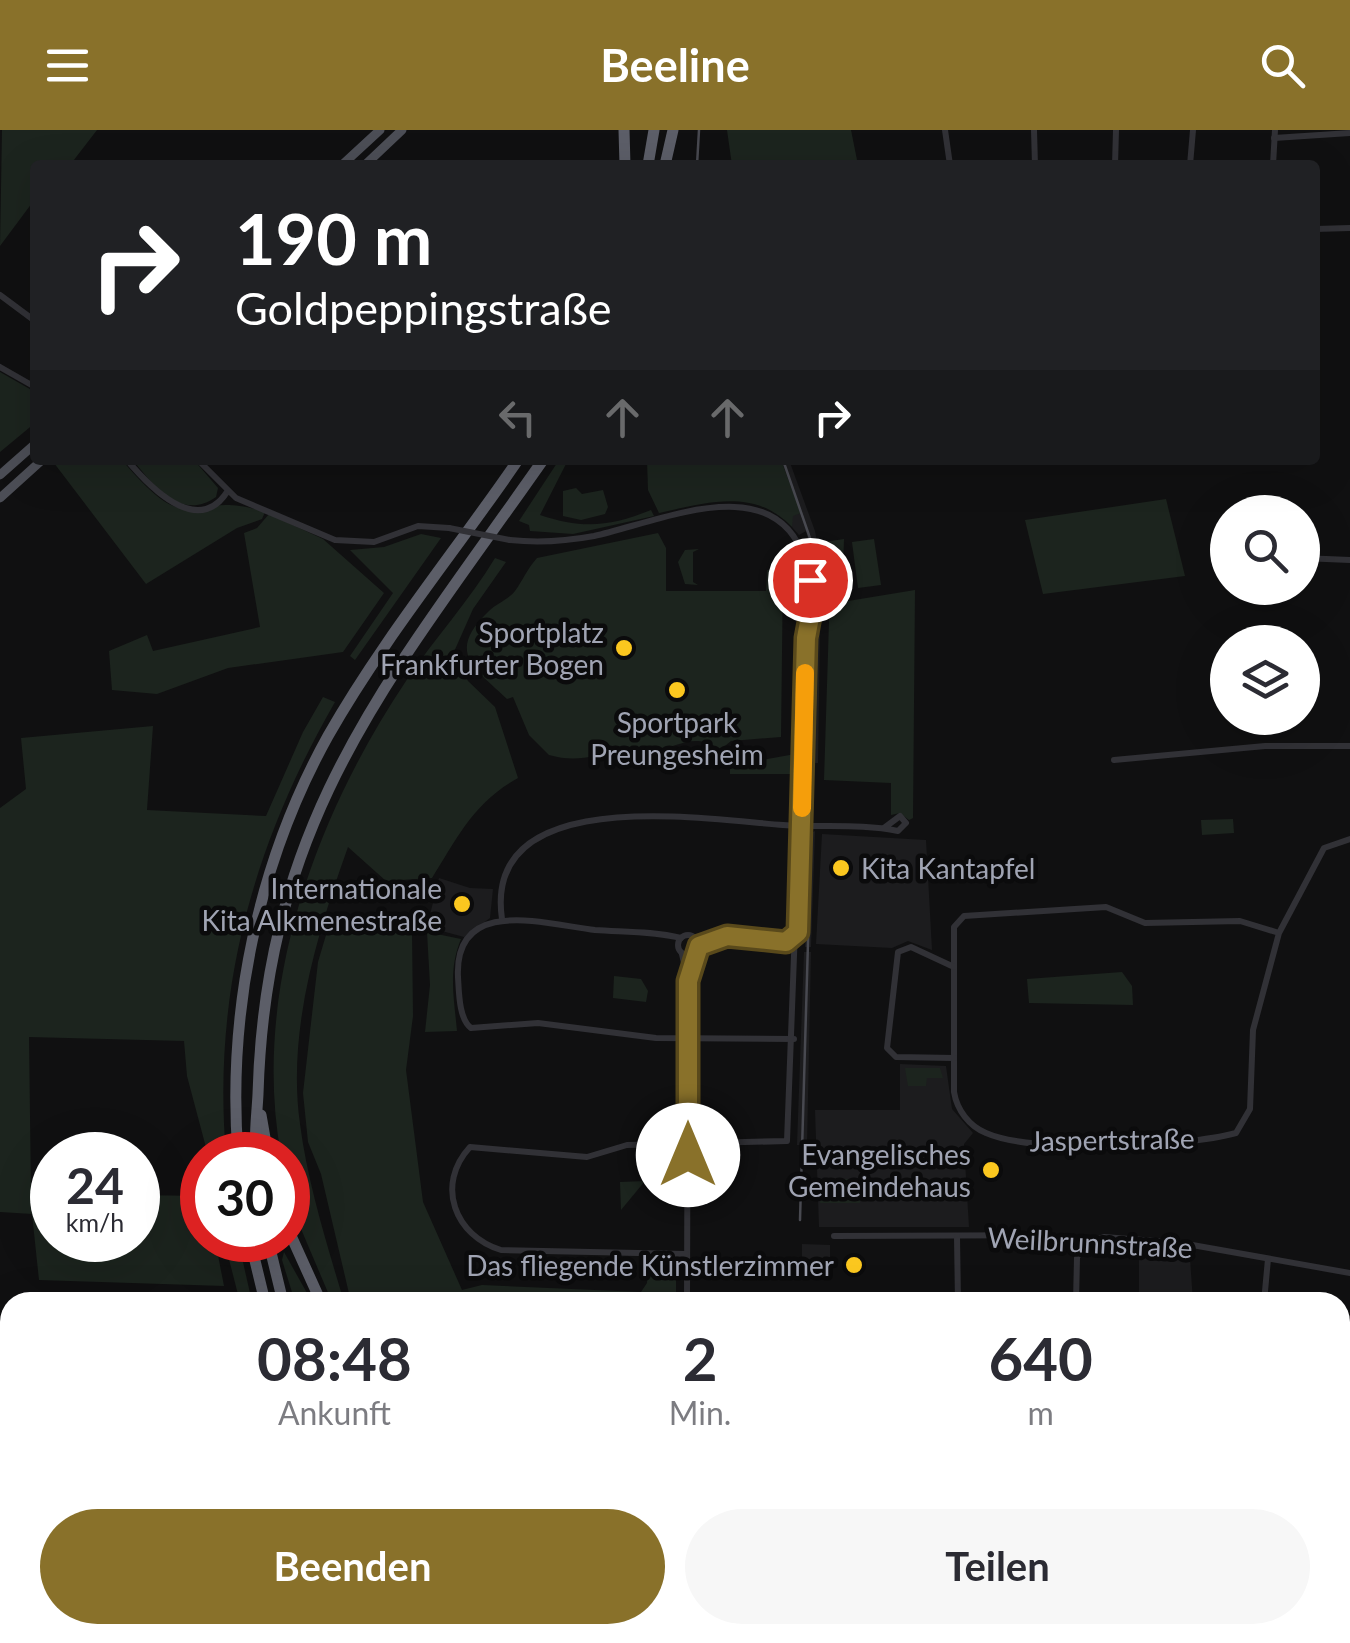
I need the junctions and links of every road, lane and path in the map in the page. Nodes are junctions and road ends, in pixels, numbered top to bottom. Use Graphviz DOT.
graph roads {
  1 [pos="380,130"];
  2 [pos="402,130"];
  3 [pos="624,130"];
  4 [pos="654,130"];
  5 [pos="671,130"];
  6 [pos="945,130"];
  7 [pos="1034,130"];
  8 [pos="1116,130"];
  9 [pos="1192,130"];
  10 [pos="1350,133"];
  11 [pos="1275,134"];
  12 [pos="347,160"];
  13 [pos="370,160"];
  14 [pos="625,160"];
  15 [pos="649,160"];
  16 [pos="666,160"];
  17 [pos="949,160"];
  18 [pos="1034,160"];
  19 [pos="1115,160"];
  20 [pos="1190,160"];
  21 [pos="1273,160"];
  22 [pos="1350,228"];
  23 [pos="1320,229"];
  24 [pos="0,295"];
  25 [pos="30,317"];
  26 [pos="0,367"];
  27 [pos="30,384"];
  28 [pos="30,448"];
  29 [pos="36,465"];
  30 [pos="131,465"];
  31 [pos="203,465"];
  32 [pos="514,465"];
  33 [pos="540,465"];
  34 [pos="0,475"];
  35 [pos="227,492"];
  36 [pos="0,498"];
  37 [pos="1320,559"];
  38 [pos="1350,560"];
  39 [pos="1350,746"];
  40 [pos="1114,760"];
  41 [pos="801,826"];
  42 [pos="884,828"];
  43 [pos="1350,839"];
  44 [pos="502,919"];
  45 [pos="798,922"];
  46 [pos="1279,933"];
  47 [pos="727,936"];
  48 [pos="694,937"];
  49 [pos="774,938"];
  50 [pos="795,938"];
  51 [pos="679,942"];
  52 [pos="699,946"];
  53 [pos="682,954"];
  54 [pos="694,954"];
  55 [pos="954,966"];
  56 [pos="688,981"];
  57 [pos="688,1038"];
  58 [pos="794,1039"];
  59 [pos="954,1058"];
  60 [pos="258,1098"];
  61 [pos="237,1132"];
  62 [pos="257,1132"];
  63 [pos="264,1132"];
  64 [pos="688,1143"];
  65 [pos="834,1236"];
  66 [pos="958,1236"];
  67 [pos="1082,1245"];
  68 [pos="686,1254"];
  69 [pos="1268,1259"];
  70 [pos="255,1262"];
  71 [pos="273,1262"];
  72 [pos="303,1262"];
  73 [pos="1350,1273"];
  74 [pos="263,1292"];
  75 [pos="281,1292"];
  76 [pos="316,1292"];
  77 [pos="687,1292"];
  78 [pos="958,1292"];
  79 [pos="1076,1292"];
  80 [pos="1265,1292"];
  1 -- 12 [label="main road"];
  2 -- 13 [label="main road"];
  3 -- 14 [label="highway"];
  4 -- 15 [label="highway"];
  5 -- 16 [label="highway"];
  6 -- 17 [label="street"];
  7 -- 18 [label="street"];
  8 -- 19 [label="street"];
  9 -- 20 [label="street"];
  10 -- 11 [label="street"];
  11 -- 21 [label="street"];
  22 -- 23 [label="street"];
  24 -- 25 [label="street"];
  26 -- 27 [label="street"];
  28 -- 34 [label="main road"];
  29 -- 36 [label="main road"];
  30 -- 35 [label="street"];
  31 -- 35 [label="street"];
  32 -- 61 [label="highway"];
  33 -- 60 [label="highway"];
  35 -- 41 [label="street, bridge"];
  37 -- 38 [label="street"];
  39 -- 40 [label="street"];
  41 -- 42 [label="street"];
  41 -- 44 [label="street"];
  41 -- 45 [label="street"];
  43 -- 46 [label="street, Jaspertstraße"];
  44 -- 51 [label="street"];
  44 -- 57 [label="street"];
  45 -- 49 [label="street"];
  45 -- 50 [label="street"];
  46 -- 55 [label="street, Jaspertstraße"];
  46 -- 59 [label="street, Jaspertstraße"];
  47 -- 48 [label="street"];
  47 -- 49 [label="street"];
  47 -- 52 [label="street"];
  48 -- 51 [label="street"];
  48 -- 52 [label="street"];
  49 -- 50 [label="street"];
  50 -- 58 [label="street"];
  51 -- 53 [label="street"];
  52 -- 54 [label="street"];
  53 -- 54 [label="street"];
  53 -- 56 [label="street"];
  54 -- 56 [label="street"];
  55 -- 59 [label="street, Jaspertstraße"];
  55 -- 59 [label="street"];
  56 -- 57 [label="street"];
  57 -- 58 [label="street"];
  57 -- 64 [label="street"];
  58 -- 64 [label="street"];
  60 -- 62 [label="highway"];
  60 -- 63 [label="highway"];
  64 -- 68 [label="street"];
  64 -- 68 [label="street"];
  65 -- 66 [label="street, Weilbrunnstraße"];
  66 -- 67 [label="street, Weilbrunnstraße"];
  66 -- 78 [label="street"];
  67 -- 69 [label="street, Weilbrunnstraße"];
  67 -- 79 [label="street"];
  68 -- 77 [label="street"];
  69 -- 73 [label="street, Weilbrunnstraße"];
  69 -- 80 [label="street"];
  70 -- 74 [label="highway"];
  71 -- 75 [label="highway"];
  72 -- 76 [label="highway"];
}
